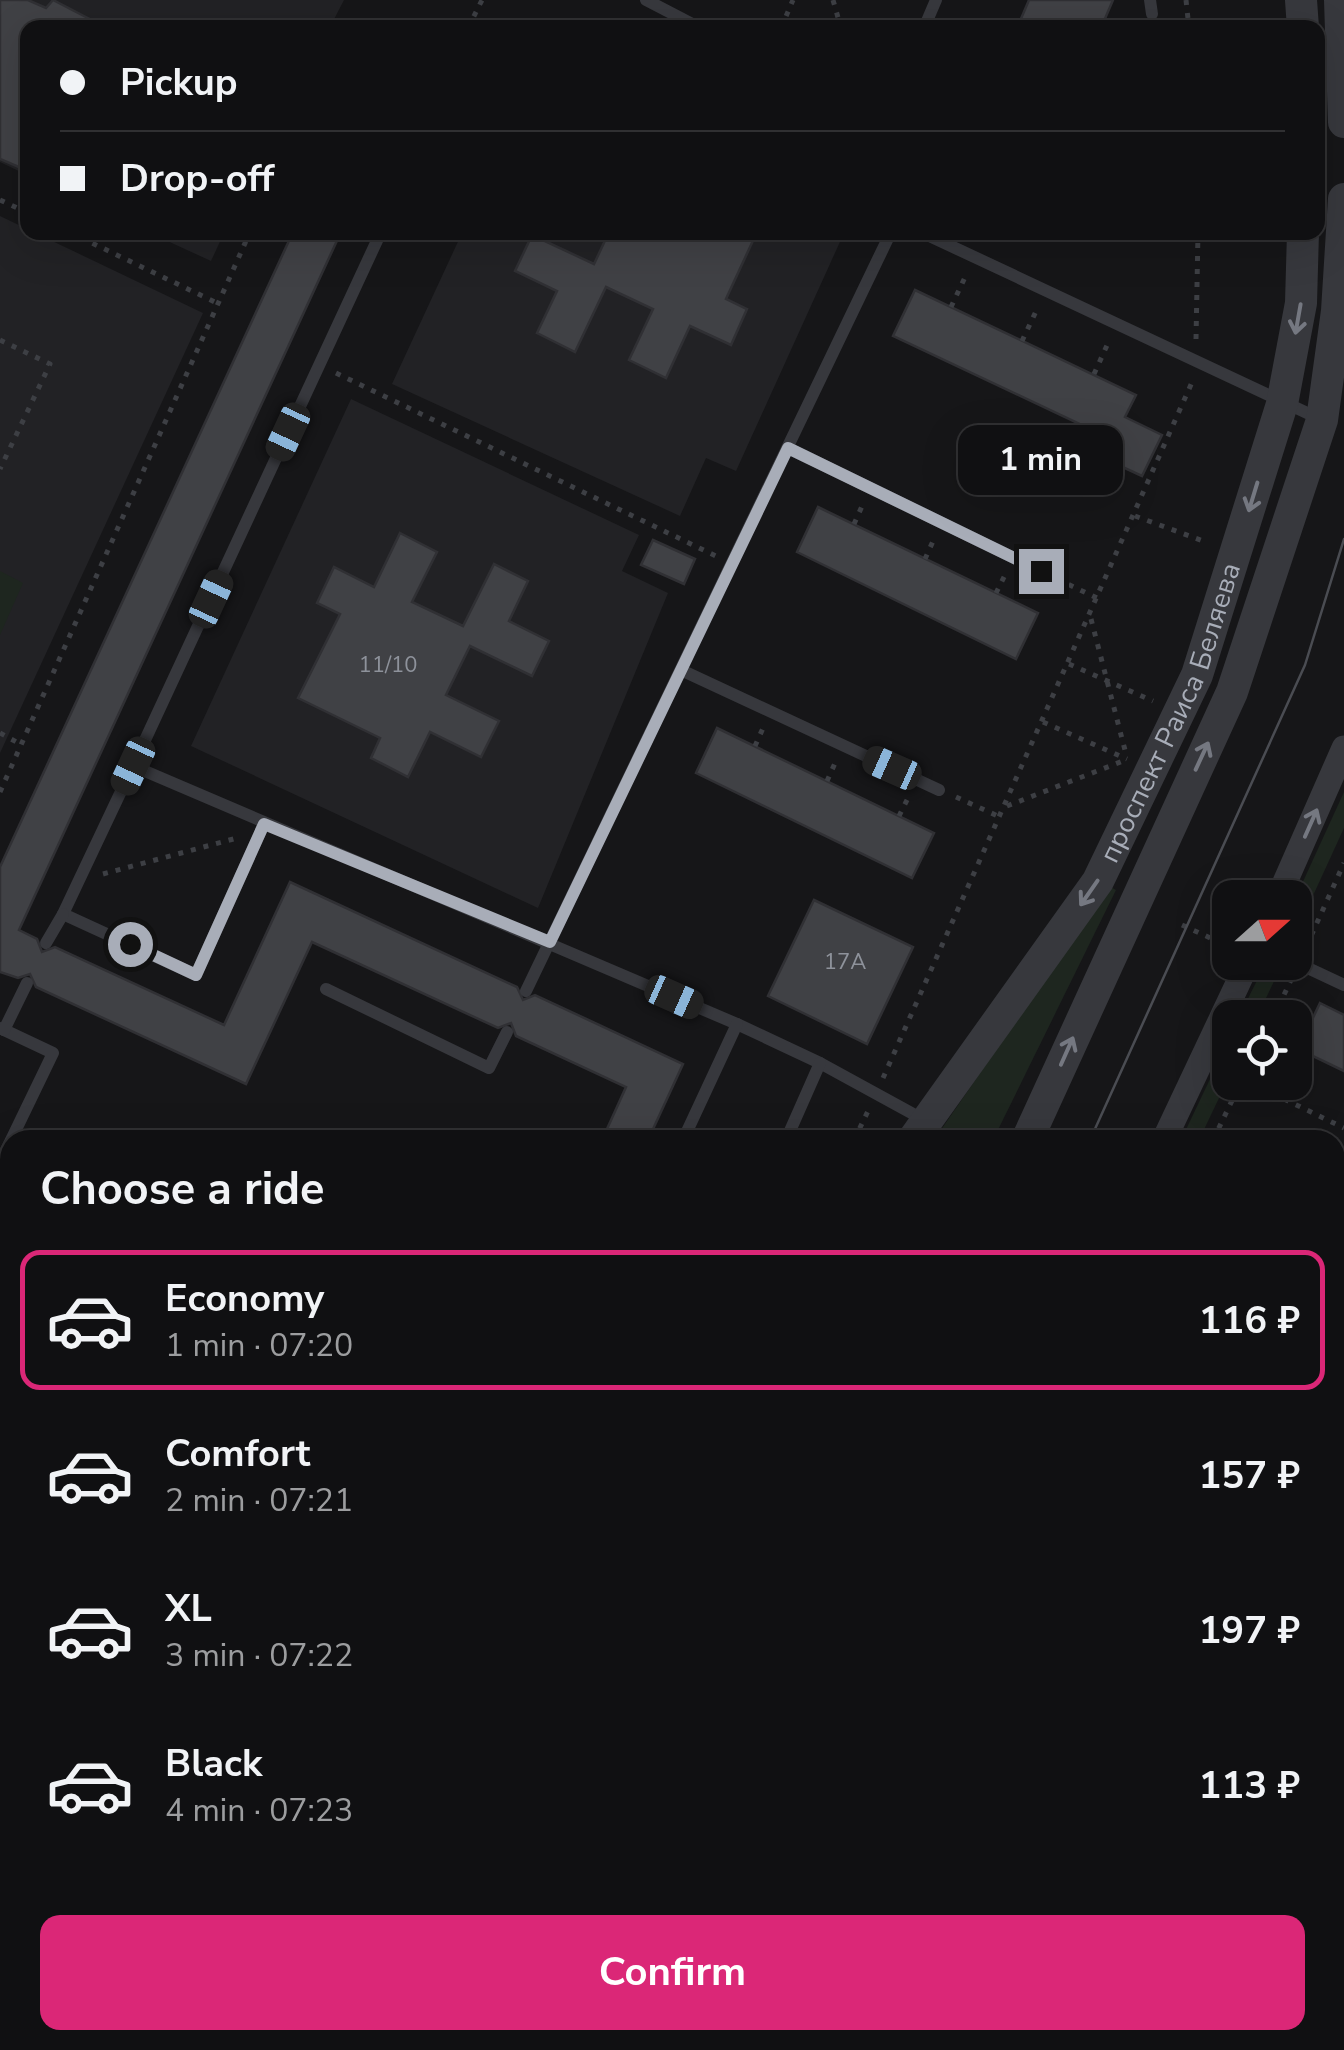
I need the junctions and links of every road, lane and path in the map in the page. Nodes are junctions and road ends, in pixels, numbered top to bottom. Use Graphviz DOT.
graph roads {
  1 [pos="646,0"];
  2 [pos="1340,0"];
  3 [pos="685,20"];
  4 [pos="1344,122"];
  5 [pos="1344,200"];
  6 [pos="87,240"];
  7 [pos="246,240"];
  8 [pos="376,240"];
  9 [pos="887,240"];
  10 [pos="938,240"];
  11 [pos="1198,240"];
  12 [pos="1303,240"];
  13 [pos="974,257"];
  14 [pos="1046,292"];
  15 [pos="217,302"];
  16 [pos="952,307"];
  17 [pos="1116,326"];
  18 [pos="0,340"];
  19 [pos="1022,340"];
  20 [pos="1196,364"];
  21 [pos="319,366"];
  22 [pos="1094,374"];
  23 [pos="1282,404"];
  24 [pos="1322,420"];
  25 [pos="788,448"];
  26 [pos="1,467"];
  27 [pos="1135,516"];
  28 [pos="1203,541"];
  29 [pos="732,563"];
  30 [pos="1041,571"];
  31 [pos="1098,598"];
  32 [pos="1090,616"];
  33 [pos="1069,664"];
  34 [pos="681,670"];
  35 [pos="1107,680"];
  36 [pos="1179,712"];
  37 [pos="0,734"];
  38 [pos="22,745"];
  39 [pos="1344,748"];
  40 [pos="133,766"];
  41 [pos="940,790"];
  42 [pos="0,792"];
  43 [pos="1005,806"];
  44 [pos="1000,817"];
  45 [pos="263,828"];
  46 [pos="1344,863"];
  47 [pos="81,880"];
  48 [pos="1286,880"];
  49 [pos="63,914"];
  50 [pos="1182,926"];
  51 [pos="1312,931"];
  52 [pos="1212,941"];
  53 [pos="46,942"];
  54 [pos="550,942"];
  55 [pos="1312,970"];
  56 [pos="1240,980"];
  57 [pos="27,982"];
  58 [pos="1344,985"];
  59 [pos="326,989"];
  60 [pos="526,991"];
  61 [pos="736,1024"];
  62 [pos="2,1029"];
  63 [pos="507,1032"];
  64 [pos="820,1062"];
  65 [pos="876,1094"];
  66 [pos="1232,1100"];
  67 [pos="1286,1100"];
  68 [pos="1344,1128"];
  69 [pos="15,1130"];
  70 [pos="688,1130"];
  71 [pos="790,1130"];
  72 [pos="859,1130"];
  73 [pos="919,1130"];
  74 [pos="1031,1130"];
  75 [pos="1169,1130"];
  76 [pos="1218,1130"];
  1 -- 3 [label="lane"];
  2 -- 4 [label="street"];
  5 -- 24 [label="street, проспект Раиса Беляева"];
  6 -- 15 [label="path"];
  7 -- 15 [label="path"];
  8 -- 21 [label="lane"];
  9 -- 25 [label="lane"];
  10 -- 13 [label="lane"];
  11 -- 20 [label="path"];
  12 -- 23 [label="street, проспект Раиса Беляева, one-way"];
  13 -- 14 [label="lane"];
  13 -- 16 [label="path"];
  14 -- 17 [label="lane"];
  14 -- 19 [label="path"];
  15 -- 38 [label="path"];
  17 -- 20 [label="lane"];
  17 -- 22 [label="path"];
  18 -- 26 [label="path"];
  20 -- 23 [label="lane"];
  20 -- 27 [label="path"];
  21 -- 29 [label="path"];
  21 -- 40 [label="lane"];
  23 -- 24 [label="lane"];
  23 -- 36 [label="street, проспект Раиса Беляева, one-way"];
  74 -- 24 [label="street, проспект Раиса Беляева, one-way"];
  25 -- 29 [label="lane"];
  25 -- 30 [label="lane"];
  27 -- 28 [label="path"];
  27 -- 31 [label="path"];
  29 -- 34 [label="lane"];
  30 -- 31 [label="path"];
  31 -- 32 [label="path"];
  32 -- 33 [label="path"];
  32 -- 35 [label="path"];
  33 -- 35 [label="path"];
  33 -- 43 [label="path"];
  34 -- 41 [label="lane"];
  34 -- 54 [label="lane"];
  35 -- 36 [label="path"];
  35 -- 43 [label="path"];
  36 -- 73 [label="street, проспект Раиса Беляева, one-way"];
  37 -- 38 [label="path"];
  38 -- 42 [label="path"];
  48 -- 39 [label="street, one-way"];
  40 -- 45 [label="lane"];
  40 -- 47 [label="lane"];
  41 -- 44 [label="path"];
  43 -- 44 [label="path"];
  44 -- 65 [label="path"];
  45 -- 47 [label="path"];
  45 -- 49 [label="lane"];
  45 -- 54 [label="lane"];
  46 -- 51 [label="path"];
  47 -- 49 [label="lane"];
  49 -- 53 [label="lane"];
  50 -- 52 [label="path"];
  54 -- 60 [label="lane"];
  54 -- 61 [label="lane"];
  55 -- 58 [label="lane"];
  56 -- 75 [label="street"];
  57 -- 62 [label="lane"];
  59 -- 63 [label="lane"];
  61 -- 64 [label="lane"];
  61 -- 70 [label="lane"];
  62 -- 69 [label="lane"];
  64 -- 65 [label="lane"];
  64 -- 71 [label="lane"];
  65 -- 72 [label="path"];
  65 -- 73 [label="lane"];
  66 -- 76 [label="path"];
  67 -- 68 [label="path"];
}
